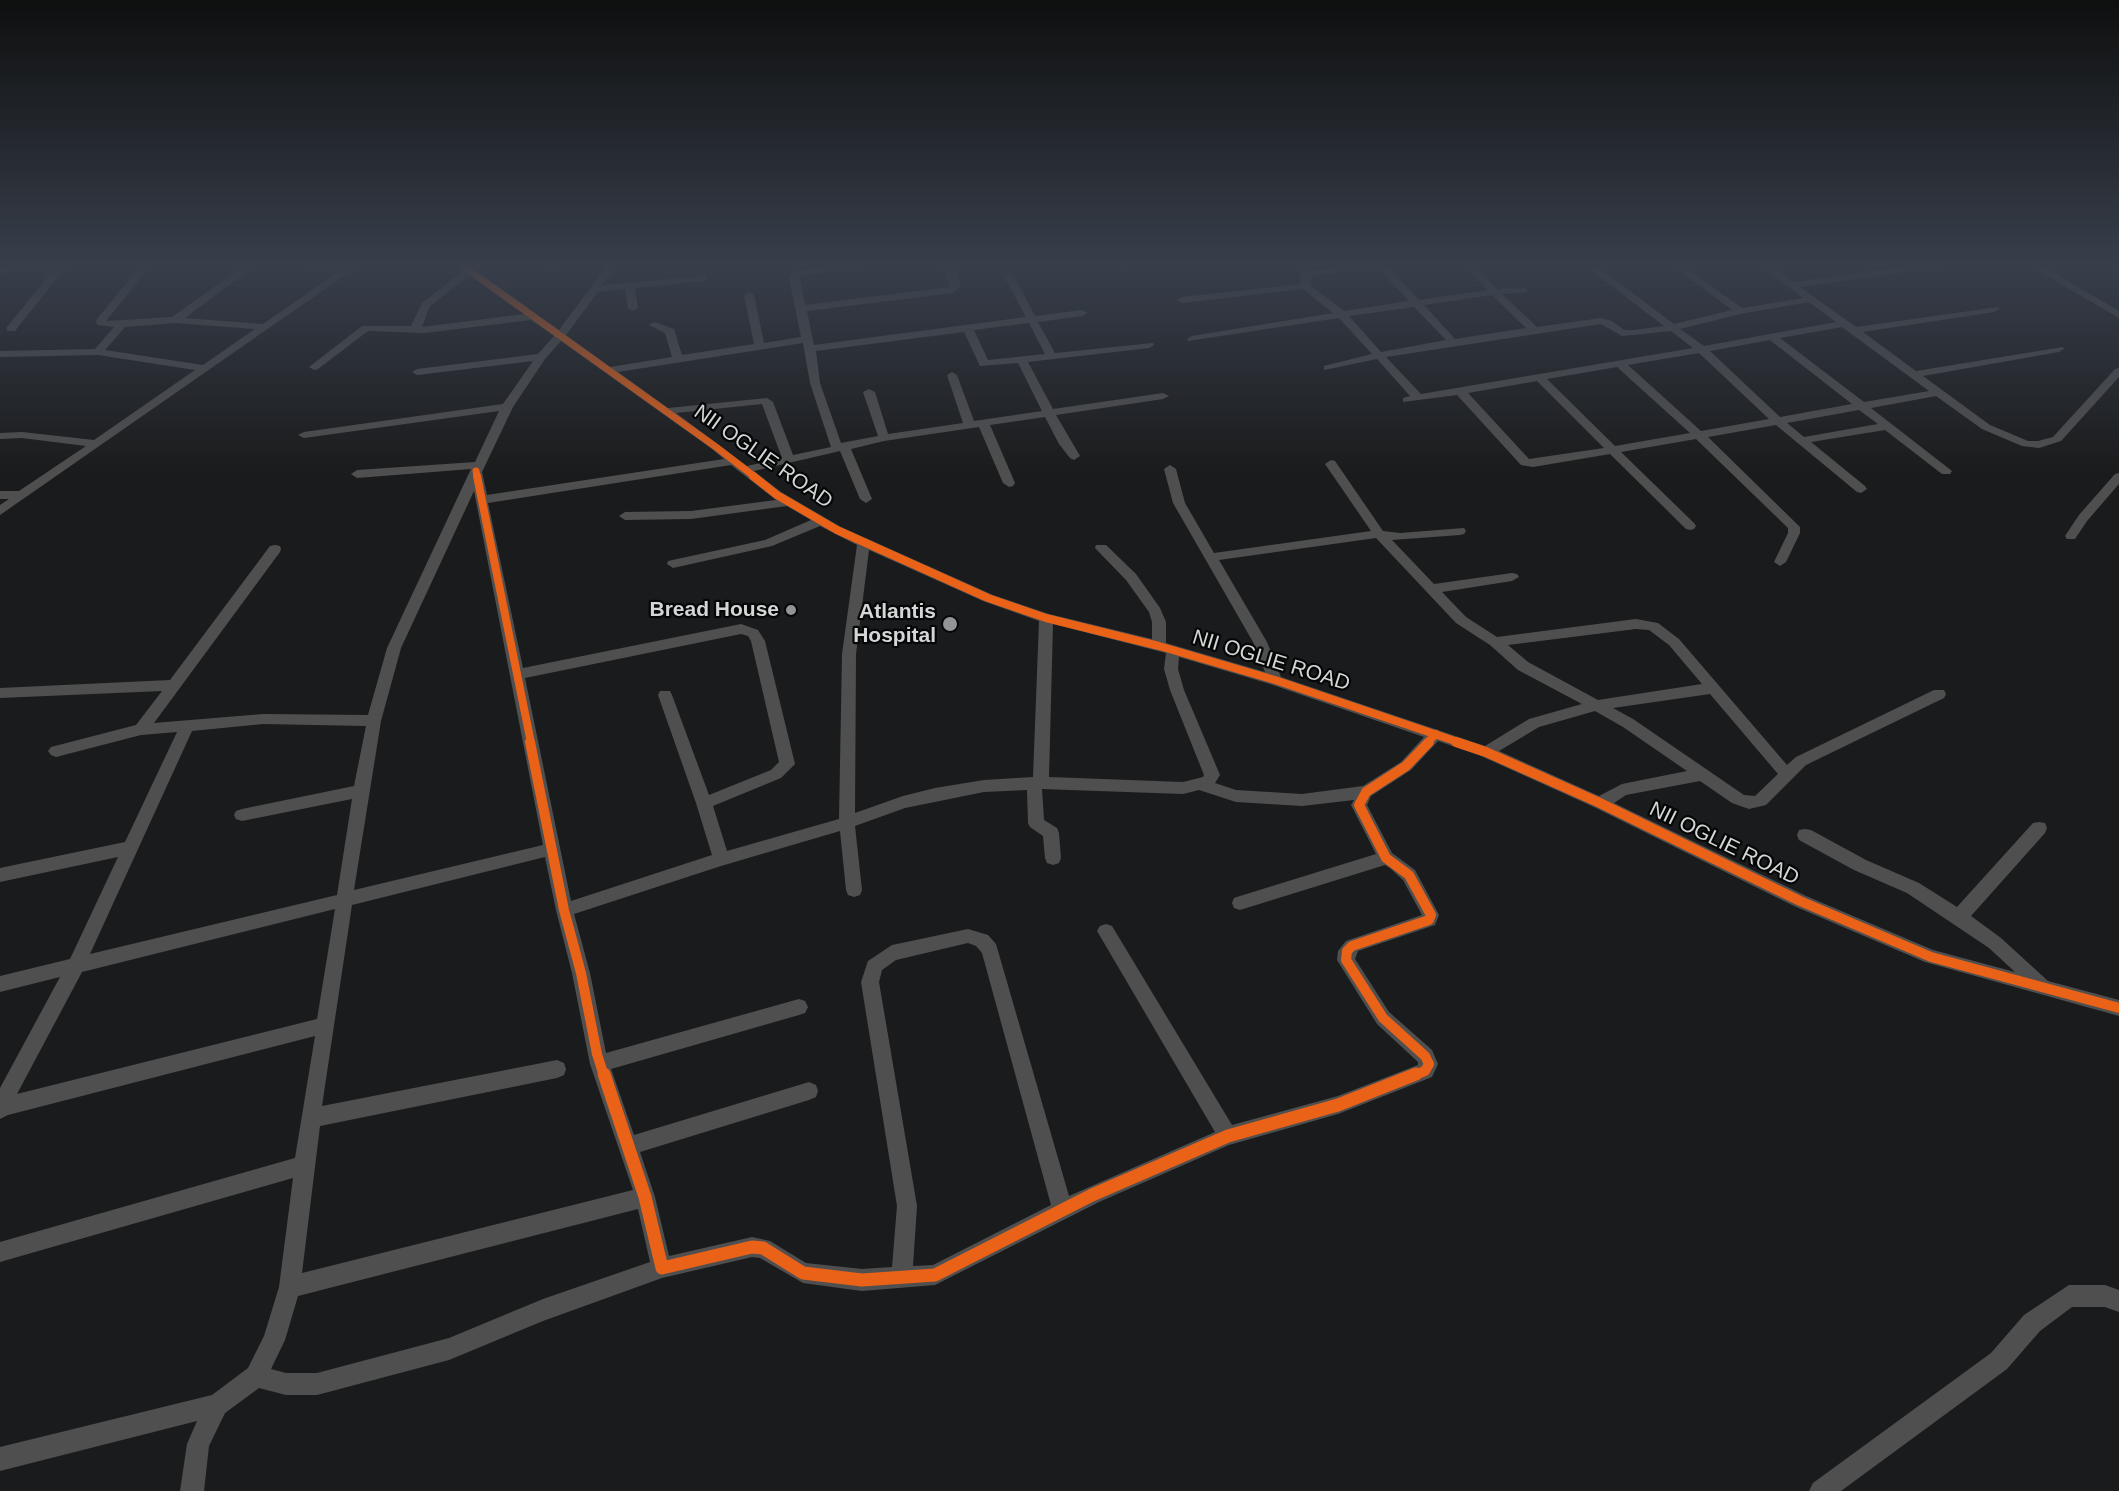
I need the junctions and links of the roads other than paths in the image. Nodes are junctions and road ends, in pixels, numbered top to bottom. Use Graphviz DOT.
graph roads {
  1 [pos="114,334"];
  2 [pos="254,334"];
  3 [pos="359,334"];
  4 [pos="557,334"];
  5 [pos="562,334"];
  6 [pos="670,334"];
  7 [pos="757,334"];
  8 [pos="807,334"];
  9 [pos="919,334"];
  10 [pos="970,334"];
  11 [pos="1041,334"];
  12 [pos="1226,334"];
  13 [pos="1360,334"];
  14 [pos="1445,334"];
  15 [pos="1516,334"];
  16 [pos="1679,334"];
  17 [pos="1796,334"];
  18 [pos="1860,334"];
  19 [pos="560,336"];
  20 [pos="1772,337"];
  21 [pos="1192,339"];
  22 [pos="1453,342"];
  23 [pos="809,344"];
  24 [pos="1149,345"];
  25 [pos="760,347"];
  26 [pos="1702,350"];
  27 [pos="2059,350"];
  28 [pos="98,352"];
  29 [pos="0,354"];
  30 [pos="1380,355"];
  31 [pos="541,357"];
  32 [pos="1052,357"];
  33 [pos="678,359"];
  34 [pos="1022,361"];
  35 [pos="1620,364"];
  36 [pos="314,367"];
  37 [pos="203,368"];
  38 [pos="1328,368"];
  39 [pos="609,370"];
  40 [pos="2119,371"];
  41 [pos="417,372"];
  42 [pos="1916,374"];
  43 [pos="952,375"];
  44 [pos="1540,378"];
  45 [pos="1460,391"];
  46 [pos="868,392"];
  47 [pos="1940,392"];
  48 [pos="1163,396"];
  49 [pos="1859,406"];
  50 [pos="507,407"];
  51 [pos="667,411"];
  52 [pos="1048,413"];
  53 [pos="1777,420"];
  54 [pos="983,423"];
  55 [pos="970,425"];
  56 [pos="1886,426"];
  57 [pos="304,435"];
  58 [pos="1698,435"];
  59 [pos="0,436"];
  60 [pos="884,438"];
  61 [pos="1804,440"];
  62 [pos="94,443"];
  63 [pos="841,446"];
  64 [pos="1615,450"];
  65 [pos="1074,456"];
  66 [pos="788,458"];
  67 [pos="1331,464"];
  68 [pos="738,466"];
  69 [pos="477,468"];
  70 [pos="1170,469"];
  71 [pos="1946,471"];
  72 [pos="357,474"];
  73 [pos="2119,477"];
  74 [pos="1009,483"];
  75 [pos="1861,489"];
  76 [pos="0,495"];
  77 [pos="22,495"];
  78 [pos="866,499"];
  79 [pos="482,500"];
  80 [pos="788,502"];
  81 [pos="0,511"];
  82 [pos="625,516"];
  83 [pos="820,521"];
  84 [pos="1690,526"];
  85 [pos="1460,531"];
  86 [pos="1379,534"];
  87 [pos="2071,536"];
  88 [pos="864,543"];
  89 [pos="1101,548"];
  90 [pos="274,549"];
  91 [pos="1212,557"];
  92 [pos="1780,562"];
  93 [pos="673,564"];
  94 [pos="1512,577"];
  95 [pos="1430,590"];
  96 [pos="1046,618"];
  97 [pos="1495,642"];
  98 [pos="1166,648"];
  99 [pos="517,674"];
  100 [pos="1275,680"];
  101 [pos="174,685"];
  102 [pos="1713,688"];
  103 [pos="0,693"];
  104 [pos="1939,694"];
  105 [pos="665,695"];
  106 [pos="1595,706"];
  107 [pos="374,721"];
  108 [pos="187,726"];
  109 [pos="141,729"];
  110 [pos="1436,734"];
  111 [pos="56,751"];
  112 [pos="1486,752"];
  113 [pos="1703,774"];
  114 [pos="1787,775"];
  115 [pos="1037,784"];
  116 [pos="1201,785"];
  117 [pos="361,791"];
  118 [pos="1366,792"];
  119 [pos="704,803"];
  120 [pos="1600,803"];
  121 [pos="242,814"];
  122 [pos="847,823"];
  123 [pos="2039,828"];
  124 [pos="1806,835"];
  125 [pos="129,848"];
  126 [pos="552,849"];
  127 [pos="1053,858"];
  128 [pos="1386,858"];
  129 [pos="721,859"];
  130 [pos="0,875"];
  131 [pos="854,890"];
  132 [pos="344,901"];
  133 [pos="1240,903"];
  134 [pos="564,909"];
  135 [pos="1959,917"];
  136 [pos="1106,931"];
  137 [pos="75,967"];
  138 [pos="0,984"];
  139 [pos="2043,986"];
  140 [pos="799,1007"];
  141 [pos="2119,1008"];
  142 [pos="325,1025"];
  143 [pos="600,1064"];
  144 [pos="557,1069"];
  145 [pos="809,1091"];
  146 [pos="1,1108"];
  147 [pos="311,1118"];
  148 [pos="1228,1136"];
  149 [pos="628,1146"];
  150 [pos="304,1165"];
  151 [pos="645,1197"];
  152 [pos="1063,1210"];
  153 [pos="0,1252"];
  154 [pos="662,1268"];
  155 [pos="902,1278"];
  156 [pos="290,1287"];
  157 [pos="2119,1301"];
  158 [pos="256,1376"];
  159 [pos="217,1405"];
  160 [pos="0,1459"];
  161 [pos="192,1491"];
  162 [pos="1821,1491"];
  1 -- 28 [label="street"];
  2 -- 37 [label="street"];
  3 -- 36 [label="street"];
  4 -- 19 [label="street, NII OGLIE ROAD"];
  5 -- 19 [label="street"];
  6 -- 33 [label="street"];
  7 -- 25 [label="street"];
  8 -- 23 [label="street"];
  9 -- 23 [label="street"];
  10 -- 34 [label="street"];
  11 -- 32 [label="street"];
  12 -- 21 [label="street"];
  13 -- 30 [label="street"];
  14 -- 22 [label="street"];
  15 -- 22 [label="street"];
  16 -- 26 [label="street"];
  17 -- 20 [label="street"];
  18 -- 42 [label="street"];
  19 -- 31 [label="street"];
  19 -- 39 [label="street, NII OGLIE ROAD"];
  20 -- 26 [label="street"];
  20 -- 49 [label="street"];
  22 -- 30 [label="street"];
  23 -- 25 [label="street"];
  23 -- 63 [label="street"];
  24 -- 32 [label="street"];
  25 -- 33 [label="street"];
  26 -- 35 [label="street"];
  26 -- 53 [label="street"];
  27 -- 42 [label="street"];
  28 -- 29 [label="street"];
  28 -- 37 [label="street"];
  30 -- 38 [label="street"];
  30 -- 45 [label="street"];
  31 -- 41 [label="street"];
  31 -- 50 [label="street"];
  32 -- 34 [label="street"];
  33 -- 39 [label="street"];
  34 -- 52 [label="street"];
  35 -- 44 [label="street"];
  35 -- 58 [label="street"];
  37 -- 62 [label="street"];
  39 -- 51 [label="street, NII OGLIE ROAD"];
  40 -- 47 [label="street"];
  42 -- 47 [label="street"];
  43 -- 55 [label="street"];
  44 -- 45 [label="street"];
  44 -- 64 [label="street"];
  45 -- 64 [label="street"];
  46 -- 60 [label="street"];
  47 -- 49 [label="street"];
  48 -- 52 [label="street"];
  49 -- 53 [label="street"];
  49 -- 56 [label="street"];
  50 -- 57 [label="street"];
  50 -- 69 [label="street"];
  51 -- 66 [label="street"];
  51 -- 68 [label="street, NII OGLIE ROAD"];
  52 -- 54 [label="street"];
  52 -- 65 [label="street"];
  53 -- 58 [label="street"];
  53 -- 61 [label="street"];
  54 -- 55 [label="street"];
  54 -- 74 [label="street"];
  55 -- 60 [label="street"];
  56 -- 61 [label="street"];
  56 -- 71 [label="street"];
  58 -- 64 [label="street"];
  58 -- 92 [label="street"];
  59 -- 62 [label="street"];
  60 -- 63 [label="street"];
  61 -- 75 [label="street"];
  62 -- 77 [label="street"];
  63 -- 66 [label="street"];
  63 -- 78 [label="street"];
  64 -- 84 [label="street"];
  66 -- 68 [label="street"];
  67 -- 86 [label="street"];
  68 -- 79 [label="street"];
  68 -- 80 [label="street, NII OGLIE ROAD"];
  69 -- 72 [label="street"];
  69 -- 79 [label="street"];
  69 -- 107 [label="street"];
  70 -- 91 [label="street"];
  73 -- 87 [label="street"];
  76 -- 77 [label="street"];
  77 -- 81 [label="street"];
  79 -- 99 [label="street"];
  80 -- 82 [label="street"];
  80 -- 83 [label="street, NII OGLIE ROAD"];
  83 -- 88 [label="street, NII OGLIE ROAD"];
  83 -- 93 [label="street"];
  85 -- 86 [label="street"];
  86 -- 91 [label="street"];
  86 -- 95 [label="street"];
  88 -- 96 [label="street, NII OGLIE ROAD"];
  88 -- 122 [label="street"];
  89 -- 98 [label="street"];
  90 -- 101 [label="street"];
  91 -- 100 [label="street"];
  94 -- 95 [label="street"];
  95 -- 97 [label="street"];
  96 -- 98 [label="street, NII OGLIE ROAD"];
  96 -- 115 [label="street"];
  97 -- 102 [label="street"];
  97 -- 106 [label="street"];
  98 -- 100 [label="street, NII OGLIE ROAD"];
  98 -- 116 [label="street"];
  99 -- 119 [label="street"];
  99 -- 126 [label="street"];
  100 -- 110 [label="street, NII OGLIE ROAD"];
  101 -- 103 [label="street"];
  101 -- 109 [label="street"];
  102 -- 106 [label="street"];
  102 -- 114 [label="street"];
  104 -- 114 [label="street"];
  105 -- 119 [label="street"];
  106 -- 112 [label="street"];
  106 -- 113 [label="street"];
  107 -- 108 [label="street"];
  107 -- 117 [label="street"];
  108 -- 109 [label="street"];
  108 -- 125 [label="street"];
  109 -- 111 [label="street"];
  110 -- 112 [label="street, NII OGLIE ROAD"];
  110 -- 118 [label="street"];
  112 -- 120 [label="street, NII OGLIE ROAD"];
  113 -- 114 [label="street"];
  113 -- 120 [label="street"];
  115 -- 116 [label="street"];
  115 -- 122 [label="street"];
  115 -- 127 [label="street"];
  116 -- 118 [label="street"];
  117 -- 121 [label="street"];
  117 -- 132 [label="street"];
  118 -- 128 [label="street"];
  119 -- 129 [label="street"];
  120 -- 139 [label="street, NII OGLIE ROAD"];
  122 -- 129 [label="street"];
  122 -- 131 [label="street"];
  123 -- 135 [label="street"];
  124 -- 135 [label="street"];
  125 -- 130 [label="street"];
  125 -- 137 [label="street"];
  126 -- 132 [label="street"];
  126 -- 134 [label="street"];
  128 -- 133 [label="street"];
  128 -- 148 [label="street"];
  129 -- 134 [label="street"];
  132 -- 137 [label="street"];
  132 -- 142 [label="street"];
  134 -- 143 [label="street"];
  135 -- 139 [label="street"];
  136 -- 148 [label="street"];
  137 -- 138 [label="street"];
  137 -- 146 [label="street"];
  139 -- 141 [label="street, NII OGLIE ROAD"];
  140 -- 143 [label="street"];
  142 -- 146 [label="street"];
  142 -- 147 [label="street"];
  143 -- 149 [label="street"];
  144 -- 147 [label="street"];
  145 -- 149 [label="street"];
  147 -- 150 [label="street"];
  148 -- 152 [label="street"];
  149 -- 151 [label="street"];
  150 -- 153 [label="street"];
  150 -- 156 [label="street"];
  151 -- 154 [label="street"];
  151 -- 156 [label="street"];
  152 -- 155 [label="street"];
  152 -- 155 [label="street"];
  154 -- 155 [label="street"];
  154 -- 158 [label="street"];
  156 -- 158 [label="street"];
  157 -- 162 [label="street"];
  158 -- 159 [label="street"];
  159 -- 160 [label="street"];
  159 -- 161 [label="street"];
}
